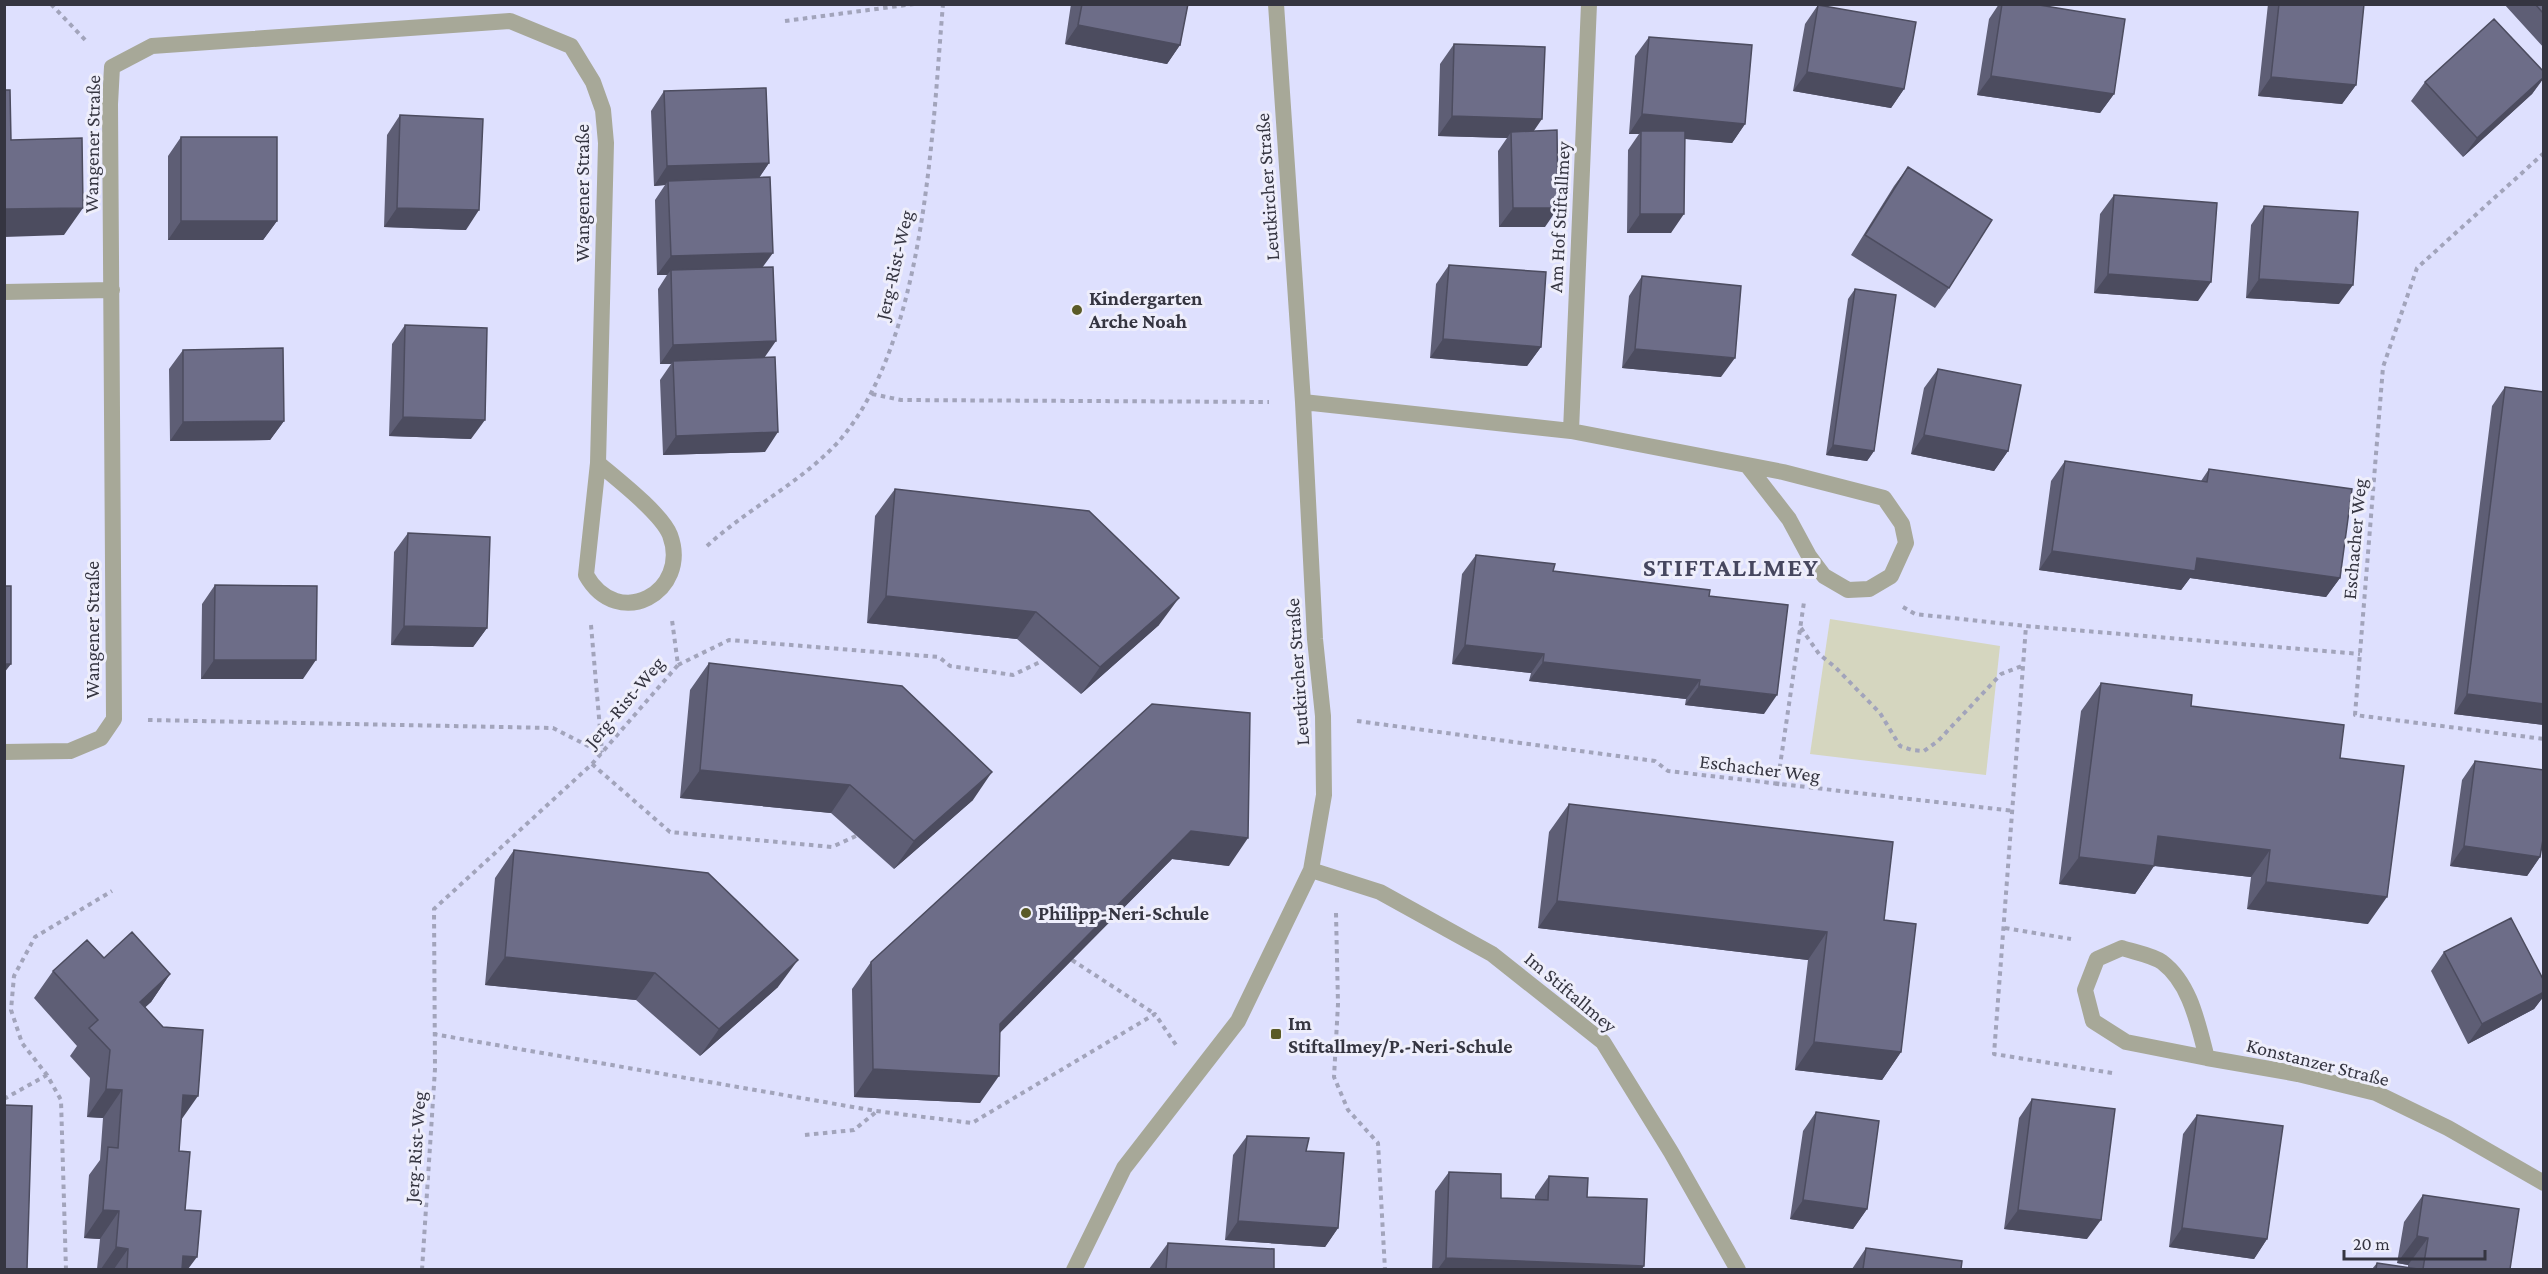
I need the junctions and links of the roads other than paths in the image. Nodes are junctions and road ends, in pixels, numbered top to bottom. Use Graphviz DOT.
graph roads {
  1 [pos="1276,4"];
  2 [pos="1589,4"];
  3 [pos="112,290"];
  4 [pos="4,292"];
  5 [pos="1303,402"];
  6 [pos="1571,431"];
  7 [pos="598,463"];
  8 [pos="1747,465"];
  9 [pos="4,752"];
  10 [pos="1311,870"];
  11 [pos="2207,1058"];
  12 [pos="2544,1183"];
  13 [pos="1074,1269"];
  14 [pos="1738,1269"];
  1 -- 5 [label="street, Leutkircher Straße"];
  2 -- 6 [label="street, Am Hof Stiftallmey"];
  3 -- 4 [label="street"];
  3 -- 7 [label="street, Wangener Straße"];
  3 -- 9 [label="street, Wangener Straße"];
  5 -- 6 [label="street"];
  5 -- 10 [label="street, Leutkircher Straße"];
  6 -- 8 [label="street"];
  7 -- 7 [label="street, Wangener Straße"];
  8 -- 8 [label="street"];
  10 -- 13 [label="street, Leutkircher Straße"];
  10 -- 14 [label="street, Im Stiftallmey"];
  11 -- 11 [label="street, Konstanzer Straße"];
  11 -- 12 [label="street, Konstanzer Straße"];
}
